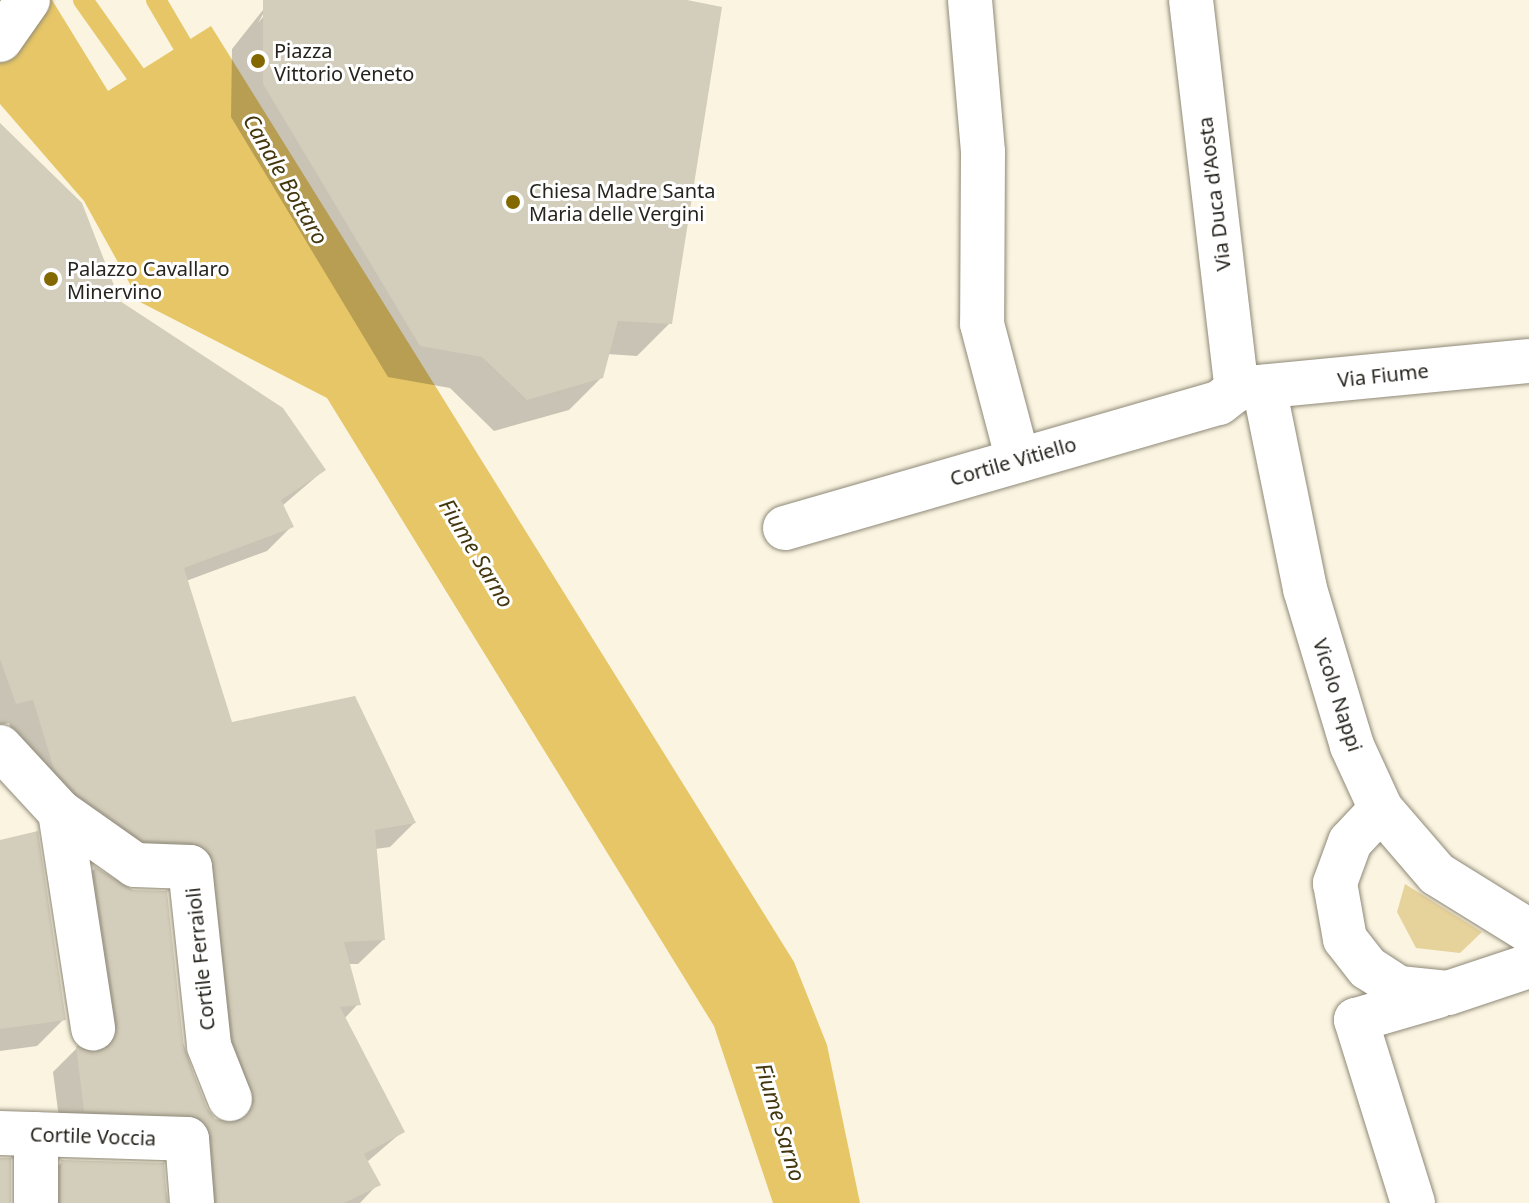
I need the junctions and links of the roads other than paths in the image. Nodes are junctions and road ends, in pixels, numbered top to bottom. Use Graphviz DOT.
graph roads {
  1 [pos="28,0"];
  2 [pos="970,0"];
  3 [pos="1191,0"];
  4 [pos="0,40"];
  5 [pos="1529,361"];
  6 [pos="1250,388"];
  7 [pos="1018,460"];
  8 [pos="785,528"];
  9 [pos="0,747"];
  10 [pos="1381,809"];
  11 [pos="60,812"];
  12 [pos="1529,931"];
  13 [pos="1529,966"];
  14 [pos="1448,993"];
  15 [pos="93,1028"];
  16 [pos="230,1099"];
  17 [pos="18,1134"];
  18 [pos="36,1203"];
  19 [pos="192,1203"];
  20 [pos="1413,1203"];
  1 -- 4 [label="street"];
  2 -- 7 [label="street"];
  3 -- 6 [label="street, Via Duca d'Aosta"];
  5 -- 6 [label="street, Via Fiume"];
  6 -- 7 [label="street, Cortile Vitiello"];
  6 -- 10 [label="street, Vicolo Nappi"];
  7 -- 8 [label="street, Cortile Vitiello"];
  9 -- 11 [label="street, Cortile Ferraioli"];
  10 -- 12 [label="street, Vicolo Nappi"];
  10 -- 14 [label="street"];
  11 -- 15 [label="street"];
  11 -- 16 [label="street, Cortile Ferraioli"];
  13 -- 14 [label="street"];
  14 -- 20 [label="street"];
  17 -- 18 [label="street"];
  17 -- 19 [label="street, Cortile Voccia"];
}
